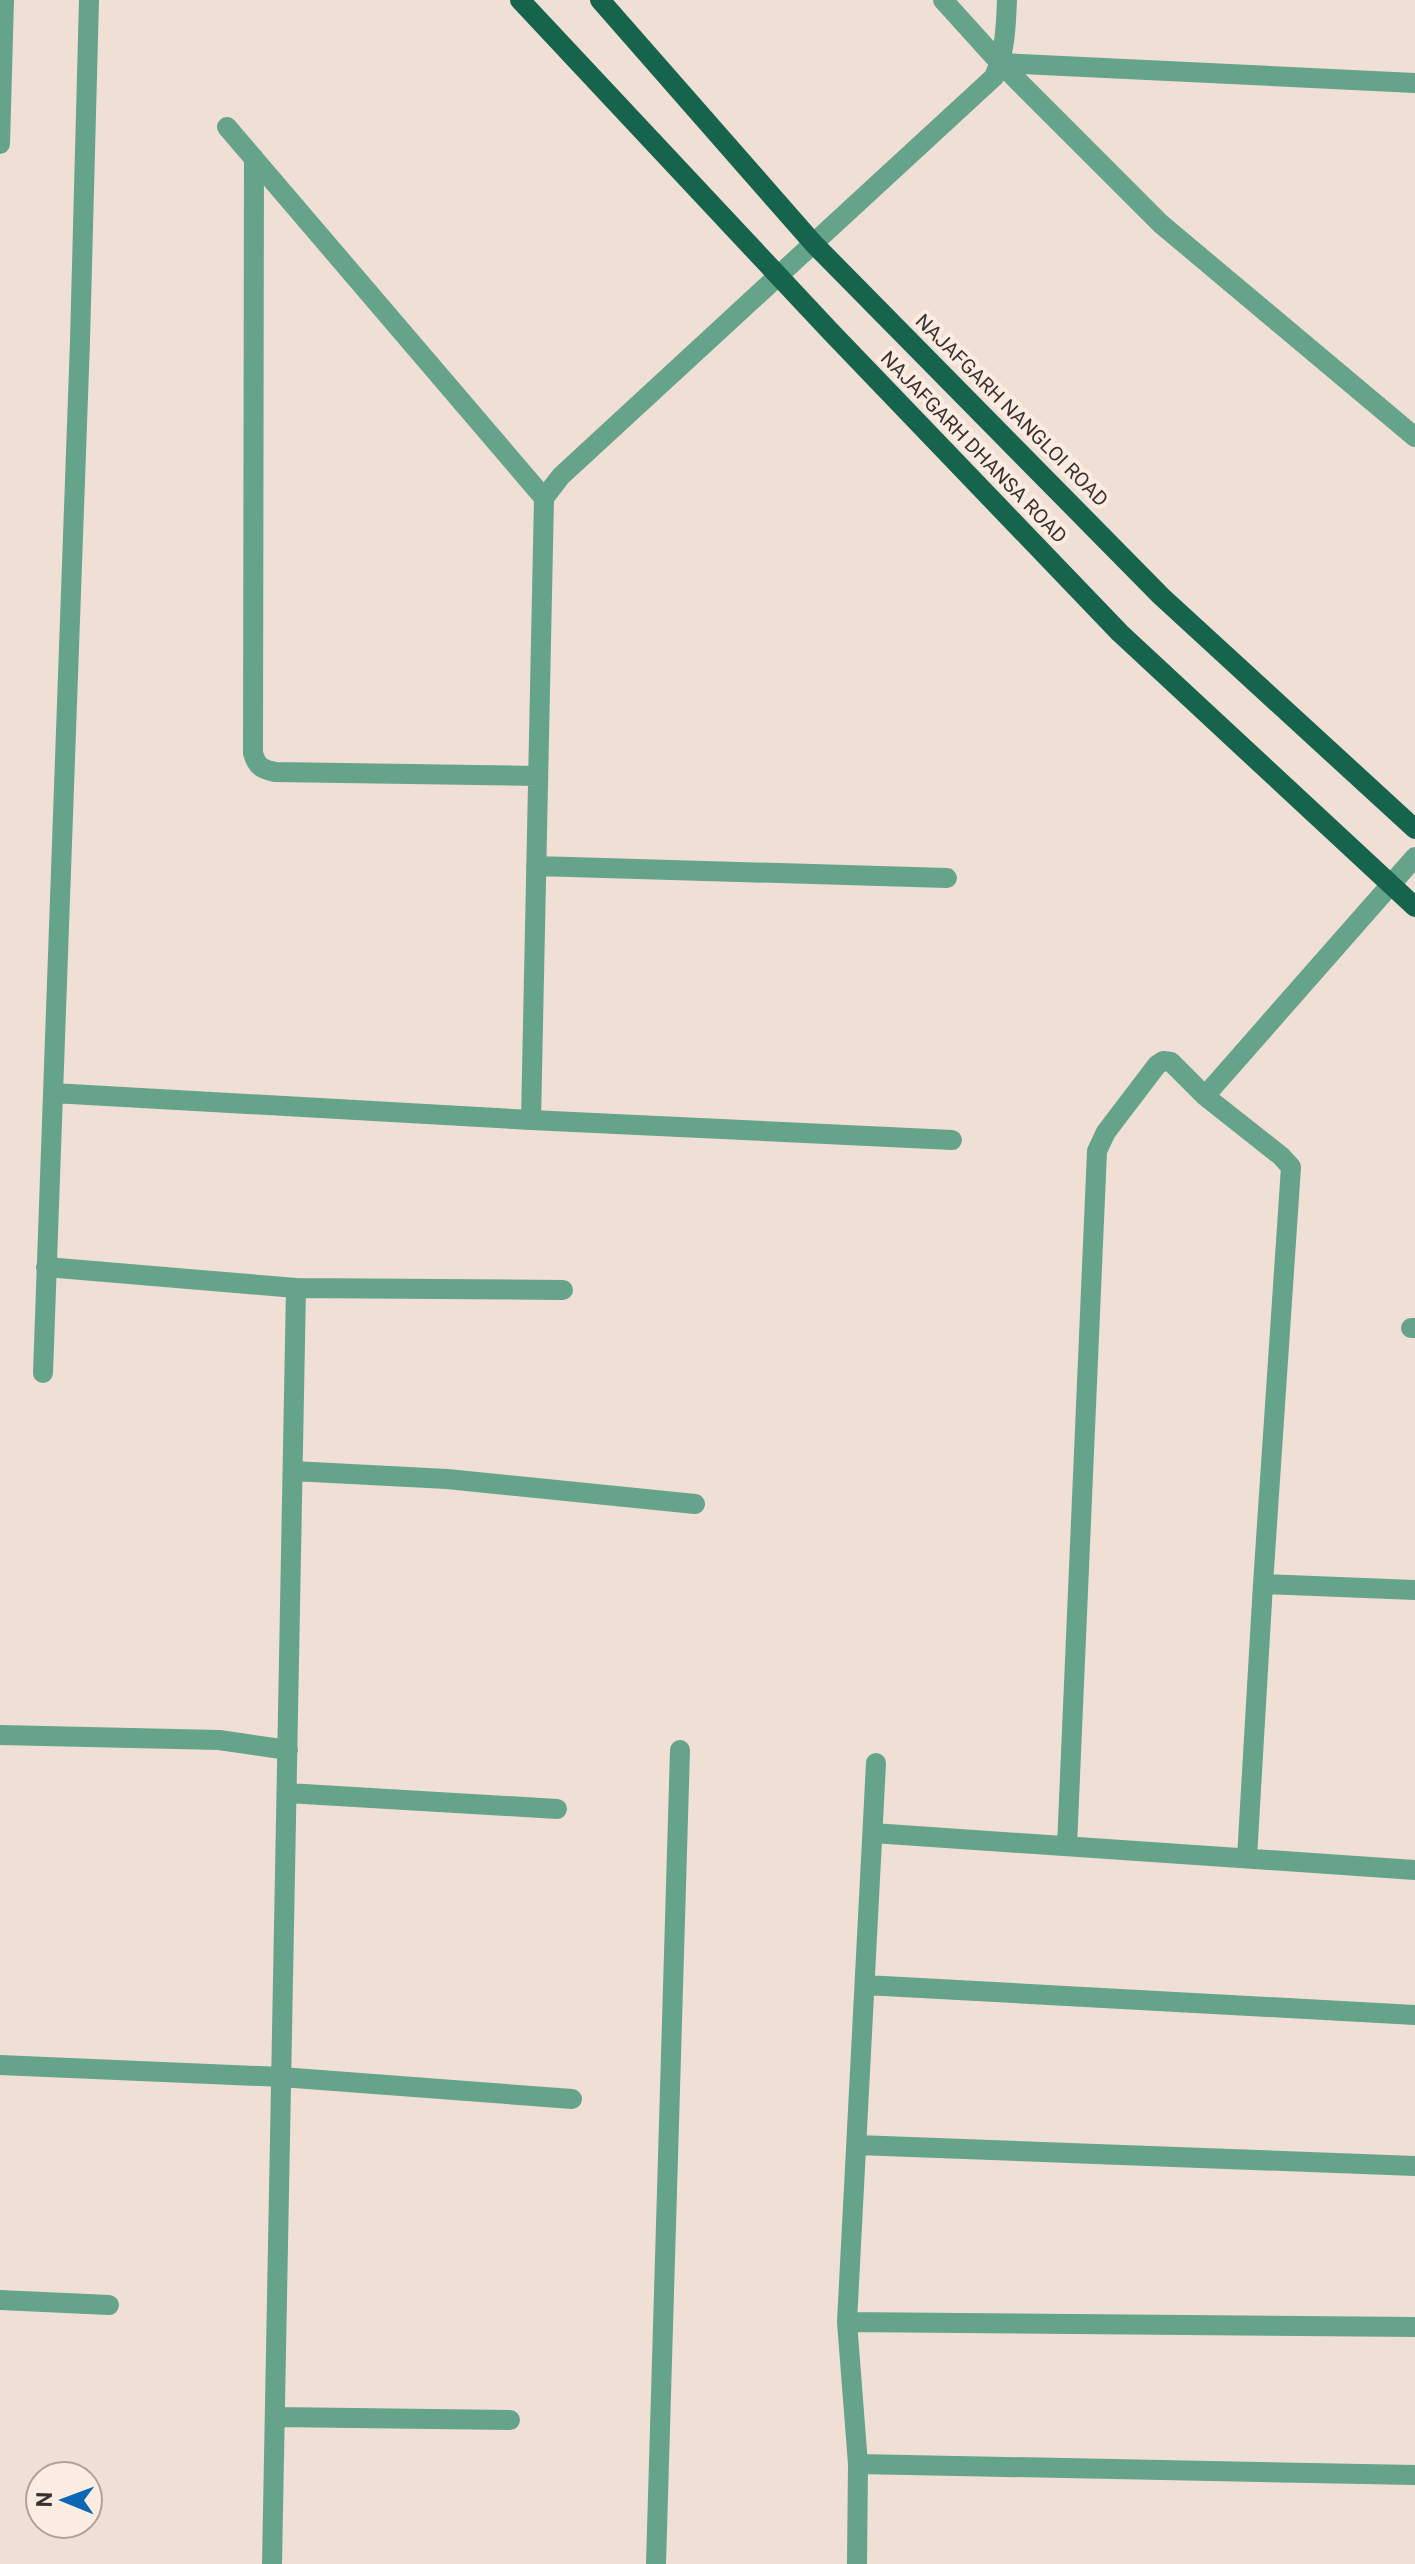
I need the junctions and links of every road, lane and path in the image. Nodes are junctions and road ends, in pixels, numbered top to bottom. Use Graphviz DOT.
graph roads {
  1 [pos="4,0"];
  2 [pos="89,0"];
  3 [pos="520,0"];
  4 [pos="600,0"];
  5 [pos="943,0"];
  6 [pos="1007,0"];
  7 [pos="1000,63"];
  8 [pos="1415,83"];
  9 [pos="227,127"];
  10 [pos="0,144"];
  11 [pos="254,158"];
  12 [pos="814,244"];
  13 [pos="779,277"];
  14 [pos="1415,437"];
  15 [pos="544,498"];
  16 [pos="538,776"];
  17 [pos="1415,829"];
  18 [pos="1415,857"];
  19 [pos="536,866"];
  20 [pos="947,878"];
  21 [pos="1390,886"];
  22 [pos="1415,907"];
  23 [pos="53,1093"];
  24 [pos="1205,1096"];
  25 [pos="531,1120"];
  26 [pos="952,1140"];
  27 [pos="46,1267"];
  28 [pos="296,1288"];
  29 [pos="563,1290"];
  30 [pos="43,1373"];
  31 [pos="293,1471"];
  32 [pos="695,1504"];
  33 [pos="1263,1584"];
  34 [pos="1415,1590"];
  35 [pos="0,1735"];
  36 [pos="288,1750"];
  37 [pos="680,1750"];
  38 [pos="876,1763"];
  39 [pos="287,1793"];
  40 [pos="557,1809"];
  41 [pos="873,1833"];
  42 [pos="1067,1846"];
  43 [pos="1247,1858"];
  44 [pos="1415,1870"];
  45 [pos="865,1985"];
  46 [pos="1415,2015"];
  47 [pos="0,2065"];
  48 [pos="281,2077"];
  49 [pos="572,2099"];
  50 [pos="857,2145"];
  51 [pos="1415,2166"];
  52 [pos="0,2300"];
  53 [pos="109,2305"];
  54 [pos="847,2322"];
  55 [pos="1415,2327"];
  56 [pos="275,2417"];
  57 [pos="510,2420"];
  58 [pos="858,2464"];
  59 [pos="1415,2475"];
  60 [pos="272,2564"];
  61 [pos="656,2564"];
  62 [pos="857,2564"];
  1 -- 10 [label="street"];
  2 -- 23 [label="street"];
  3 -- 13 [label="main road, NAJAFGARH DHANSA ROAD"];
  4 -- 12 [label="main road, NAJAFGARH NANGLOI ROAD"];
  5 -- 7 [label="street"];
  6 -- 7 [label="street"];
  7 -- 8 [label="street"];
  7 -- 12 [label="street"];
  7 -- 14 [label="street"];
  9 -- 11 [label="street"];
  11 -- 15 [label="street"];
  11 -- 16 [label="street"];
  12 -- 13 [label="street"];
  12 -- 17 [label="main road, NAJAFGARH NANGLOI ROAD"];
  13 -- 15 [label="street"];
  13 -- 21 [label="main road, NAJAFGARH DHANSA ROAD"];
  15 -- 16 [label="street"];
  16 -- 19 [label="street"];
  18 -- 21 [label="street"];
  19 -- 20 [label="street"];
  19 -- 25 [label="street"];
  21 -- 22 [label="main road, NAJAFGARH DHANSA ROAD"];
  21 -- 24 [label="street"];
  23 -- 25 [label="street"];
  23 -- 27 [label="street"];
  24 -- 33 [label="street"];
  24 -- 42 [label="street"];
  25 -- 26 [label="street"];
  27 -- 28 [label="street"];
  27 -- 30 [label="street"];
  28 -- 29 [label="street"];
  28 -- 31 [label="street"];
  31 -- 32 [label="street"];
  31 -- 36 [label="street"];
  33 -- 34 [label="street"];
  33 -- 43 [label="street"];
  35 -- 36 [label="street"];
  36 -- 39 [label="street"];
  37 -- 61 [label="street"];
  38 -- 41 [label="street"];
  39 -- 40 [label="street"];
  39 -- 48 [label="street"];
  41 -- 42 [label="street"];
  41 -- 45 [label="street"];
  42 -- 43 [label="street"];
  43 -- 44 [label="street"];
  45 -- 46 [label="street"];
  45 -- 50 [label="street"];
  47 -- 48 [label="street"];
  48 -- 49 [label="street"];
  48 -- 56 [label="street"];
  50 -- 51 [label="street"];
  50 -- 54 [label="street"];
  52 -- 53 [label="street"];
  54 -- 55 [label="street"];
  54 -- 58 [label="street"];
  56 -- 57 [label="street"];
  56 -- 60 [label="street"];
  58 -- 59 [label="street"];
  58 -- 62 [label="street"];
}
